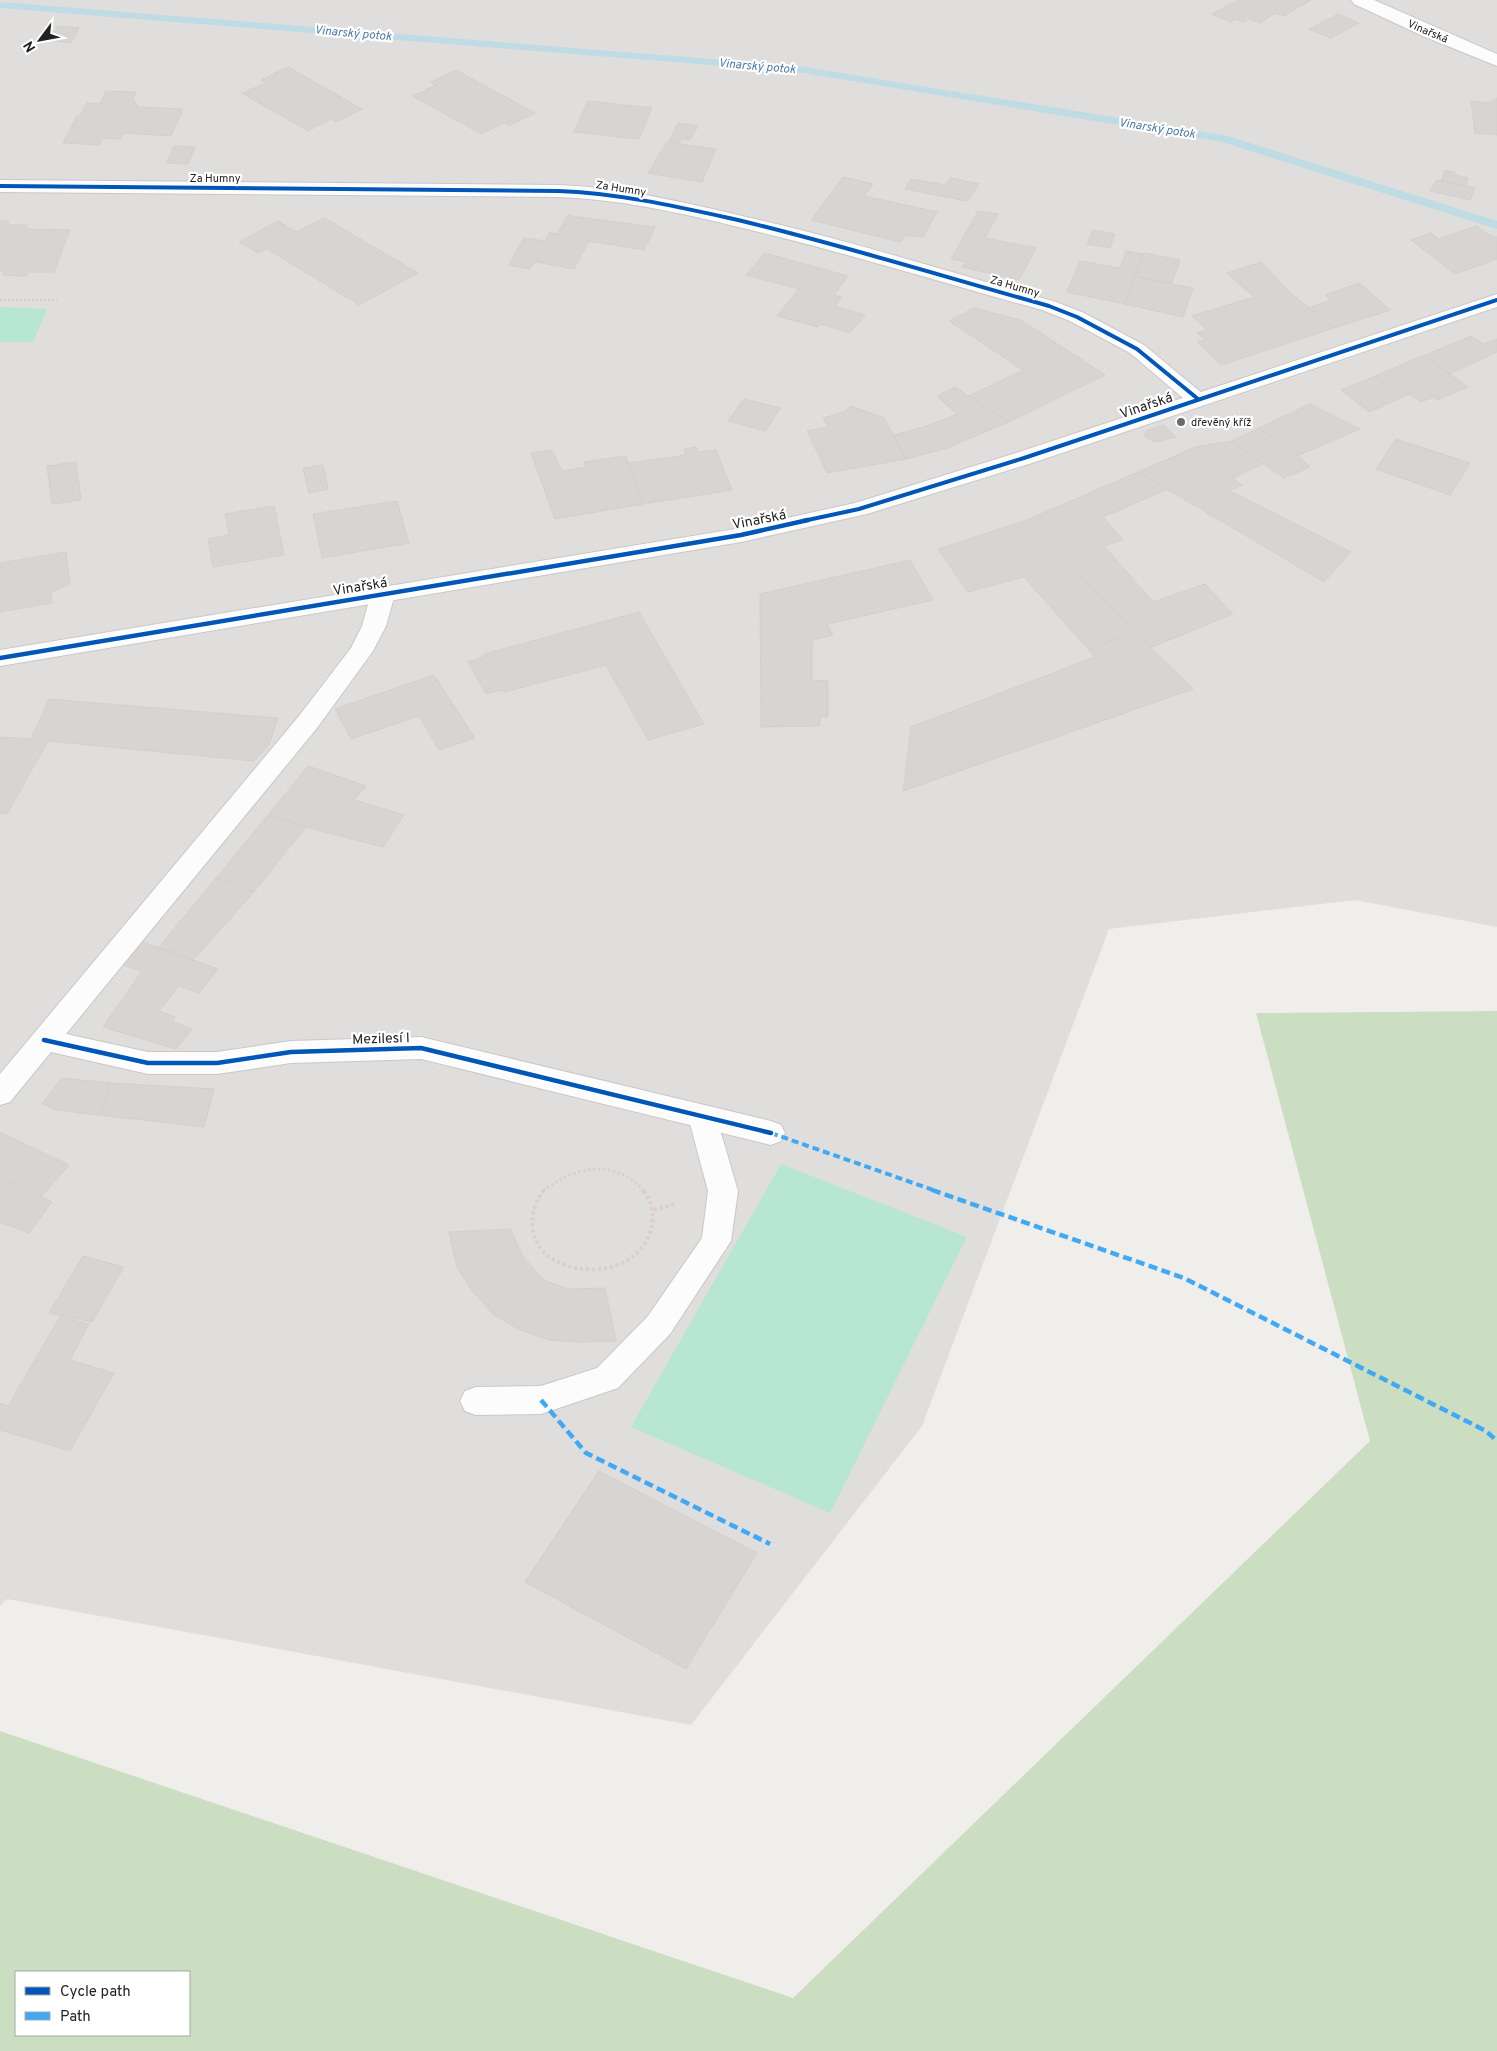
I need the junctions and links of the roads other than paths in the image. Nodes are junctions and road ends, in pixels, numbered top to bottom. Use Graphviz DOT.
graph roads {
  1 [pos="1360,0"];
  2 [pos="1497,60"];
  3 [pos="0,186"];
  4 [pos="1497,300"];
  5 [pos="1198,399"];
  6 [pos="383,594"];
  7 [pos="0,658"];
  8 [pos="44,1040"];
  9 [pos="0,1094"];
  10 [pos="702,1116"];
  11 [pos="771,1133"];
  12 [pos="476,1401"];
  1 -- 2 [label="street, Vinařská"];
  3 -- 5 [label="street, Za Humny"];
  4 -- 5 [label="street, Vinařská"];
  5 -- 6 [label="street, Vinařská"];
  6 -- 7 [label="street, Vinařská"];
  6 -- 8 [label="street"];
  8 -- 9 [label="street"];
  8 -- 10 [label="street, Mezilesí I"];
  10 -- 11 [label="street, Mezilesí I"];
  10 -- 12 [label="street"];
}
